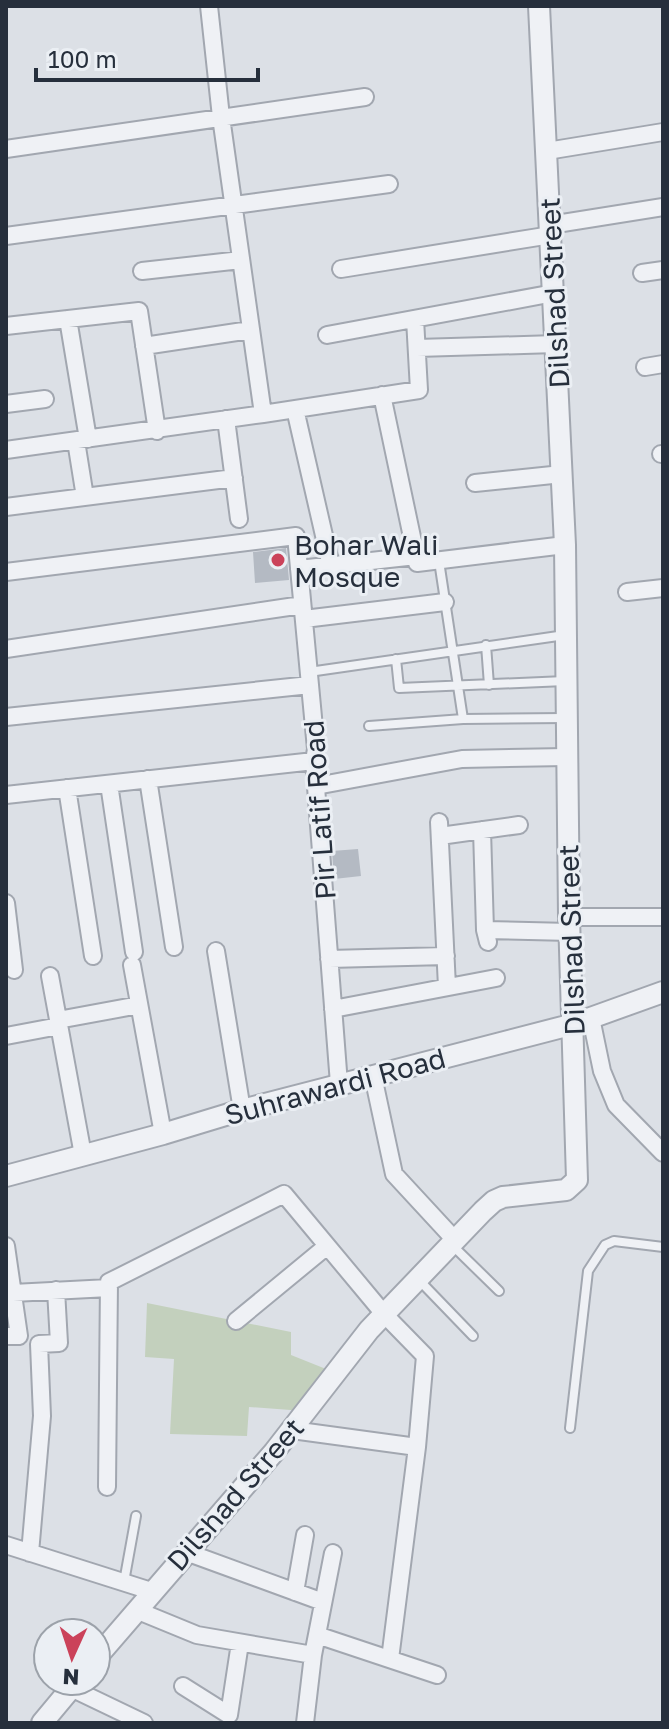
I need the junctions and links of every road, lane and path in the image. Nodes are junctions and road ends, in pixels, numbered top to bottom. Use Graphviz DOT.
graph roads {
  1 [pos="209,6"];
  2 [pos="539,6"];
  3 [pos="365,97"];
  4 [pos="221,117"];
  5 [pos="663,132"];
  6 [pos="6,149"];
  7 [pos="547,151"];
  8 [pos="389,184"];
  9 [pos="233,205"];
  10 [pos="663,207"];
  11 [pos="551,230"];
  12 [pos="6,236"];
  13 [pos="241,260"];
  14 [pos="341,269"];
  15 [pos="663,270"];
  16 [pos="142,271"];
  17 [pos="642,273"];
  18 [pos="554,293"];
  19 [pos="68,319"];
  20 [pos="415,319"];
  21 [pos="6,326"];
  22 [pos="250,330"];
  23 [pos="327,335"];
  24 [pos="556,344"];
  25 [pos="144,346"];
  26 [pos="417,348"];
  27 [pos="663,364"];
  28 [pos="645,367"];
  29 [pos="382,395"];
  30 [pos="45,399"];
  31 [pos="6,404"];
  32 [pos="295,409"];
  33 [pos="263,414"];
  34 [pos="226,419"];
  35 [pos="157,431"];
  36 [pos="82,440"];
  37 [pos="6,450"];
  38 [pos="562,474"];
  39 [pos="234,478"];
  40 [pos="475,483"];
  41 [pos="85,497"];
  42 [pos="6,507"];
  43 [pos="239,519"];
  44 [pos="565,545"];
  45 [pos="416,556"];
  46 [pos="438,560"];
  47 [pos="331,566"];
  48 [pos="299,569"];
  49 [pos="6,572"];
  50 [pos="663,588"];
  51 [pos="627,592"];
  52 [pos="445,602"];
  53 [pos="303,612"];
  54 [pos="566,635"];
  55 [pos="486,645"];
  56 [pos="6,649"];
  57 [pos="453,650"];
  58 [pos="396,659"];
  59 [pos="309,678"];
  60 [pos="566,681"];
  61 [pos="489,685"];
  62 [pos="459,686"];
  63 [pos="6,717"];
  64 [pos="566,718"];
  65 [pos="463,719"];
  66 [pos="369,726"];
  67 [pos="566,757"];
  68 [pos="314,761"];
  69 [pos="148,779"];
  70 [pos="109,784"];
  71 [pos="316,786"];
  72 [pos="67,788"];
  73 [pos="6,795"];
  74 [pos="519,825"];
  75 [pos="482,830"];
  76 [pos="6,903"];
  77 [pos="663,917"];
  78 [pos="570,925"];
  79 [pos="174,947"];
  80 [pos="216,951"];
  81 [pos="93,956"];
  82 [pos="446,956"];
  83 [pos="329,959"];
  84 [pos="14,970"];
  85 [pos="50,976"];
  86 [pos="496,978"];
  87 [pos="447,987"];
  88 [pos="663,992"];
  89 [pos="139,1005"];
  90 [pos="333,1009"];
  91 [pos="582,1021"];
  92 [pos="59,1023"];
  93 [pos="6,1036"];
  94 [pos="373,1076"];
  95 [pos="339,1084"];
  96 [pos="242,1110"];
  97 [pos="163,1134"];
  98 [pos="663,1153"];
  99 [pos="83,1155"];
  100 [pos="6,1176"];
  101 [pos="453,1242"];
  102 [pos="6,1246"];
  103 [pos="327,1246"];
  104 [pos="663,1247"];
  105 [pos="418,1279"];
  106 [pos="109,1288"];
  107 [pos="56,1290"];
  108 [pos="499,1291"];
  109 [pos="13,1293"];
  110 [pos="11,1310"];
  111 [pos="384,1314"];
  112 [pos="236,1321"];
  113 [pos="6,1336"];
  114 [pos="473,1336"];
  115 [pos="570,1428"];
  116 [pos="292,1430"];
  117 [pos="417,1447"];
  118 [pos="107,1487"];
  119 [pos="136,1516"];
  120 [pos="305,1535"];
  121 [pos="6,1545"];
  122 [pos="186,1552"];
  123 [pos="30,1553"];
  124 [pos="333,1553"];
  125 [pos="124,1583"];
  126 [pos="151,1591"];
  127 [pos="295,1592"];
  128 [pos="323,1602"];
  129 [pos="136,1610"];
  130 [pos="317,1635"];
  131 [pos="112,1639"];
  132 [pos="240,1643"];
  133 [pos="313,1655"];
  134 [pos="390,1659"];
  135 [pos="437,1675"];
  136 [pos="183,1686"];
  137 [pos="63,1697"];
  138 [pos="97,1697"];
  139 [pos="235,1722"];
  140 [pos="42,1723"];
  141 [pos="144,1723"];
  142 [pos="242,1723"];
  143 [pos="305,1723"];
  1 -- 4 [label="street"];
  2 -- 7 [label="street, Dilshad Street"];
  3 -- 4 [label="street"];
  4 -- 6 [label="street"];
  4 -- 9 [label="street"];
  5 -- 7 [label="street"];
  7 -- 11 [label="street, Dilshad Street"];
  8 -- 9 [label="street"];
  9 -- 12 [label="street"];
  9 -- 13 [label="street"];
  10 -- 11 [label="street"];
  11 -- 14 [label="street"];
  11 -- 18 [label="street, Dilshad Street"];
  13 -- 16 [label="street"];
  13 -- 22 [label="street"];
  15 -- 17 [label="street"];
  18 -- 20 [label="street"];
  18 -- 24 [label="street, Dilshad Street"];
  19 -- 21 [label="street"];
  19 -- 25 [label="street"];
  19 -- 36 [label="street"];
  20 -- 23 [label="street"];
  20 -- 26 [label="street"];
  22 -- 25 [label="street"];
  22 -- 33 [label="street"];
  24 -- 26 [label="street"];
  24 -- 38 [label="street, Dilshad Street"];
  25 -- 35 [label="street"];
  26 -- 29 [label="street"];
  27 -- 28 [label="street"];
  29 -- 32 [label="street"];
  29 -- 45 [label="street"];
  30 -- 31 [label="street"];
  32 -- 33 [label="street"];
  32 -- 47 [label="street"];
  33 -- 34 [label="street"];
  34 -- 35 [label="street"];
  34 -- 39 [label="street"];
  35 -- 36 [label="street"];
  36 -- 37 [label="street"];
  36 -- 41 [label="street"];
  38 -- 40 [label="street"];
  38 -- 44 [label="street, Dilshad Street"];
  39 -- 41 [label="street"];
  39 -- 43 [label="street"];
  41 -- 42 [label="street"];
  44 -- 46 [label="street"];
  44 -- 54 [label="street, Dilshad Street"];
  45 -- 46 [label="street"];
  45 -- 47 [label="street"];
  46 -- 52 [label="lane"];
  47 -- 48 [label="street"];
  48 -- 49 [label="street, Pir Latif Road"];
  48 -- 53 [label="street, Pir Latif Road"];
  50 -- 51 [label="street"];
  52 -- 53 [label="street"];
  52 -- 57 [label="lane"];
  53 -- 56 [label="street"];
  53 -- 59 [label="street, Pir Latif Road"];
  54 -- 55 [label="lane"];
  54 -- 60 [label="street, Dilshad Street"];
  55 -- 57 [label="lane"];
  55 -- 61 [label="lane"];
  57 -- 58 [label="lane"];
  57 -- 62 [label="lane"];
  58 -- 59 [label="lane"];
  58 -- 62 [label="lane"];
  59 -- 63 [label="street"];
  59 -- 68 [label="street, Pir Latif Road"];
  60 -- 61 [label="lane"];
  60 -- 64 [label="street, Dilshad Street"];
  61 -- 62 [label="lane"];
  62 -- 65 [label="lane"];
  64 -- 65 [label="lane"];
  64 -- 67 [label="street, Dilshad Street"];
  65 -- 66 [label="lane"];
  67 -- 71 [label="street"];
  67 -- 78 [label="street, Dilshad Street"];
  68 -- 69 [label="street"];
  68 -- 71 [label="street, Pir Latif Road"];
  69 -- 70 [label="street"];
  69 -- 79 [label="street"];
  70 -- 72 [label="street"];
  70 -- 89 [label="street"];
  71 -- 83 [label="street, Pir Latif Road"];
  72 -- 73 [label="street"];
  72 -- 81 [label="street"];
  74 -- 75 [label="street"];
  75 -- 78 [label="street"];
  75 -- 82 [label="street"];
  76 -- 84 [label="street"];
  77 -- 78 [label="street"];
  78 -- 91 [label="street, Dilshad Street"];
  80 -- 96 [label="street"];
  82 -- 83 [label="street"];
  82 -- 87 [label="street"];
  83 -- 90 [label="street, Pir Latif Road"];
  85 -- 92 [label="street"];
  86 -- 87 [label="street"];
  87 -- 90 [label="street"];
  88 -- 91 [label="street, Suhrawardi Road"];
  89 -- 92 [label="street"];
  89 -- 97 [label="street"];
  90 -- 95 [label="street, Pir Latif Road"];
  91 -- 94 [label="street, Suhrawardi Road"];
  91 -- 98 [label="street"];
  91 -- 101 [label="street, Dilshad Street"];
  92 -- 93 [label="street"];
  92 -- 99 [label="street"];
  94 -- 95 [label="street, Suhrawardi Road"];
  94 -- 101 [label="street"];
  95 -- 96 [label="street, Suhrawardi Road"];
  96 -- 97 [label="street, Suhrawardi Road"];
  97 -- 99 [label="street, Suhrawardi Road"];
  99 -- 100 [label="street, Suhrawardi Road"];
  101 -- 105 [label="street, Dilshad Street"];
  101 -- 108 [label="lane"];
  102 -- 109 [label="street"];
  103 -- 106 [label="street"];
  103 -- 111 [label="street"];
  103 -- 112 [label="street"];
  104 -- 115 [label="lane"];
  105 -- 111 [label="street, Dilshad Street"];
  105 -- 114 [label="lane"];
  106 -- 107 [label="street"];
  106 -- 118 [label="street"];
  107 -- 109 [label="street"];
  107 -- 123 [label="street"];
  109 -- 110 [label="street"];
  110 -- 113 [label="street"];
  111 -- 116 [label="street, Dilshad Street"];
  111 -- 117 [label="street"];
  116 -- 117 [label="street"];
  116 -- 122 [label="street, Dilshad Street"];
  117 -- 134 [label="street"];
  119 -- 125 [label="lane"];
  120 -- 127 [label="street"];
  121 -- 123 [label="street"];
  122 -- 126 [label="street, Dilshad Street"];
  122 -- 127 [label="street"];
  123 -- 125 [label="street"];
  124 -- 128 [label="street"];
  125 -- 126 [label="street"];
  126 -- 129 [label="street, Dilshad Street"];
  127 -- 128 [label="street"];
  128 -- 130 [label="street"];
  129 -- 131 [label="street, Dilshad Street"];
  129 -- 132 [label="street"];
  130 -- 133 [label="street"];
  130 -- 134 [label="street"];
  132 -- 133 [label="street"];
  132 -- 136 [label="street"];
  133 -- 143 [label="street"];
  134 -- 135 [label="street"];
  137 -- 140 [label="street"];
  138 -- 141 [label="street"];
  139 -- 142 [label="street"];
}
